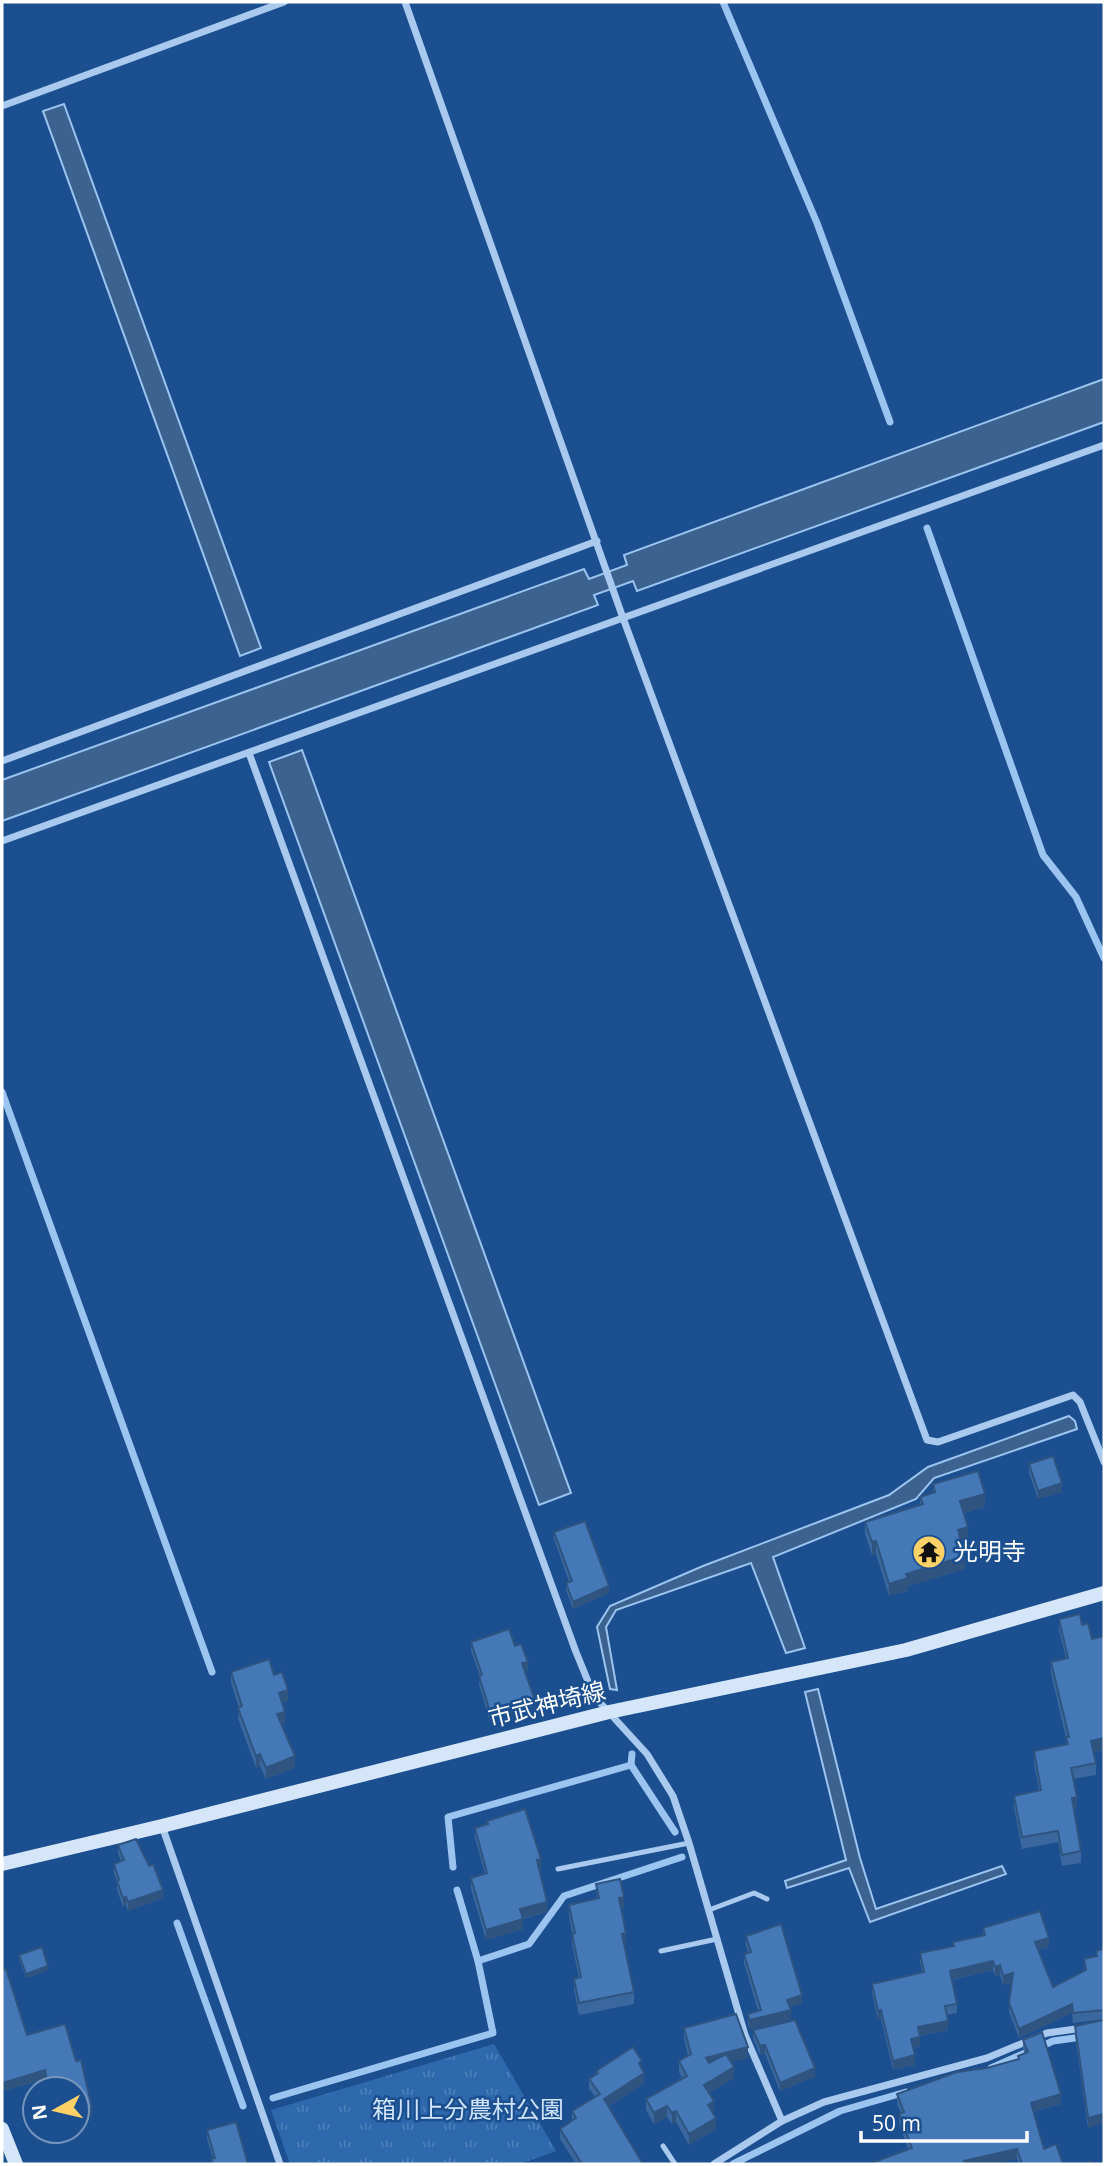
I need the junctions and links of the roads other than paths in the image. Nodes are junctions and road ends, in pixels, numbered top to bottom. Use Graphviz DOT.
graph roads {
  1 [pos="284,2"];
  2 [pos="405,2"];
  3 [pos="2,106"];
  4 [pos="1104,445"];
  5 [pos="597,541"];
  6 [pos="624,618"];
  7 [pos="249,753"];
  8 [pos="2,761"];
  9 [pos="2,841"];
  10 [pos="1104,1462"];
  11 [pos="1104,1593"];
  12 [pos="609,1712"];
  13 [pos="162,1826"];
  14 [pos="689,1843"];
  15 [pos="2,1864"];
  16 [pos="558,1870"];
  17 [pos="767,1899"];
  18 [pos="709,1910"];
  19 [pos="717,1938"];
  20 [pos="661,1951"];
  21 [pos="1094,2026"];
  22 [pos="758,2032"];
  23 [pos="745,2035"];
  24 [pos="782,2121"];
  25 [pos="2,2129"];
  26 [pos="663,2146"];
  27 [pos="16,2164"];
  28 [pos="280,2164"];
  29 [pos="675,2164"];
  30 [pos="714,2164"];
  1 -- 3 [label="street"];
  2 -- 5 [label="street"];
  4 -- 6 [label="street"];
  5 -- 6 [label="street"];
  5 -- 8 [label="street"];
  6 -- 7 [label="street"];
  6 -- 10 [label="street"];
  7 -- 9 [label="street"];
  7 -- 12 [label="street"];
  11 -- 12 [label="main road, 市武神埼線"];
  12 -- 13 [label="main road, 市武神埼線"];
  12 -- 14 [label="street"];
  13 -- 15 [label="main road, 市武神埼線"];
  13 -- 28 [label="street"];
  14 -- 16 [label="lane"];
  14 -- 18 [label="street"];
  17 -- 18 [label="lane"];
  18 -- 19 [label="street"];
  19 -- 20 [label="lane"];
  19 -- 23 [label="street"];
  21 -- 24 [label="street"];
  22 -- 23 [label="lane"];
  23 -- 24 [label="street"];
  24 -- 30 [label="street"];
  25 -- 27 [label="main road"];
  26 -- 29 [label="lane"];
}
